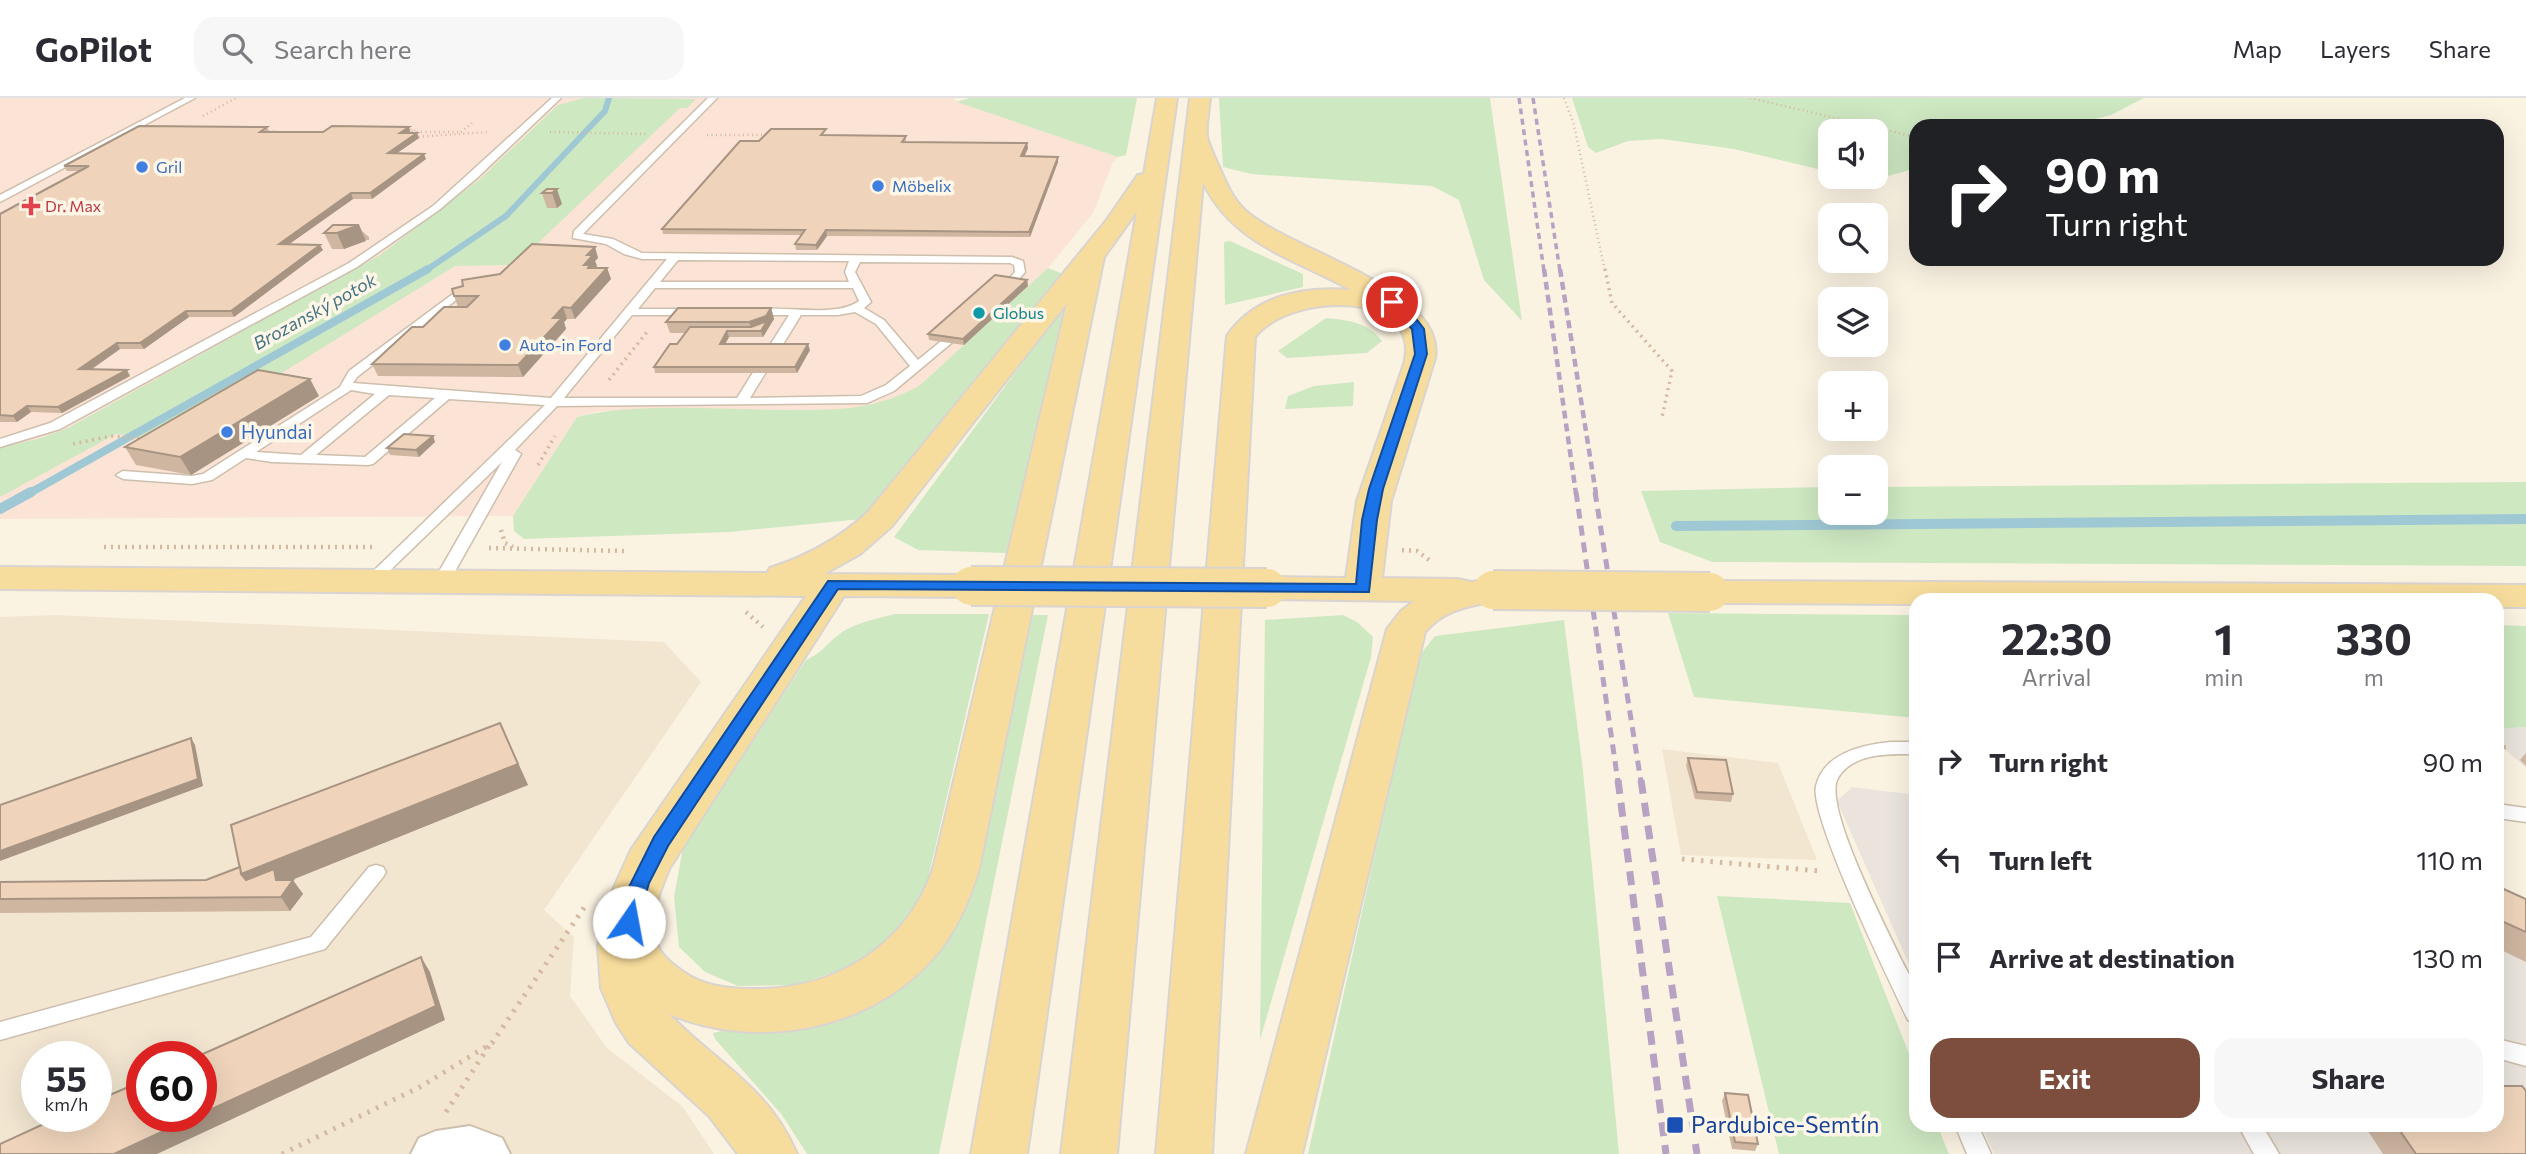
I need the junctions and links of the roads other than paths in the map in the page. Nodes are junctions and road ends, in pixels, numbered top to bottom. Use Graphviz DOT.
graph roads {
  1 [pos="191,98"];
  2 [pos="557,98"];
  3 [pos="713,98"];
  4 [pos="1167,98"];
  5 [pos="1200,98"];
  6 [pos="1196,137"];
  7 [pos="1154,168"];
  8 [pos="0,199"];
  9 [pos="674,257"];
  10 [pos="1091,257"];
  11 [pos="856,258"];
  12 [pos="469,285"];
  13 [pos="651,285"];
  14 [pos="856,285"];
  15 [pos="993,300"];
  16 [pos="857,308"];
  17 [pos="629,312"];
  18 [pos="702,312"];
  19 [pos="743,312"];
  20 [pos="797,312"];
  21 [pos="974,317"];
  22 [pos="1418,329"];
  23 [pos="917,367"];
  24 [pos="348,387"];
  25 [pos="387,390"];
  26 [pos="446,394"];
  27 [pos="555,402"];
  28 [pos="741,402"];
  29 [pos="538,421"];
  30 [pos="0,443"];
  31 [pos="244,454"];
  32 [pos="304,459"];
  33 [pos="123,475"];
  34 [pos="0,578"];
  35 [pos="370,582"];
  36 [pos="441,582"];
  37 [pos="722,584"];
  38 [pos="833,584"];
  39 [pos="1363,589"];
  40 [pos="1493,590"];
  41 [pos="1914,593"];
  42 [pos="2504,596"];
  43 [pos="2526,596"];
  44 [pos="778,642"];
  45 [pos="1909,748"];
  46 [pos="2504,812"];
  47 [pos="2526,815"];
  48 [pos="376,872"];
  49 [pos="613,897"];
  50 [pos="1909,998"];
  51 [pos="0,1031"];
  52 [pos="2504,1050"];
  53 [pos="2526,1056"];
  54 [pos="1969,1132"];
  55 [pos="2253,1132"];
  56 [pos="438,1137"];
  57 [pos="485,1154"];
  58 [pos="769,1154"];
  59 [pos="999,1154"];
  60 [pos="1089,1154"];
  61 [pos="1184,1154"];
  62 [pos="1274,1154"];
  63 [pos="1979,1154"];
  64 [pos="2267,1154"];
  1 -- 8 [label="lane"];
  2 -- 30 [label="lane"];
  3 -- 9 [label="lane"];
  4 -- 7 [label="main road"];
  5 -- 6 [label="main road"];
  6 -- 22 [label="main road"];
  6 -- 60 [label="main road"];
  7 -- 10 [label="main road"];
  7 -- 59 [label="main road"];
  9 -- 11 [label="lane"];
  9 -- 13 [label="lane"];
  10 -- 37 [label="main road"];
  10 -- 49 [label="main road"];
  11 -- 14 [label="lane"];
  11 -- 15 [label="lane"];
  12 -- 24 [label="lane"];
  13 -- 14 [label="lane"];
  13 -- 17 [label="lane"];
  14 -- 16 [label="lane"];
  16 -- 20 [label="lane"];
  16 -- 23 [label="lane"];
  17 -- 18 [label="lane"];
  17 -- 27 [label="lane"];
  19 -- 20 [label="lane"];
  20 -- 28 [label="lane"];
  21 -- 23 [label="lane"];
  22 -- 39 [label="main road"];
  22 -- 61 [label="main road"];
  23 -- 28 [label="lane"];
  24 -- 25 [label="lane"];
  24 -- 31 [label="lane"];
  25 -- 26 [label="lane"];
  25 -- 32 [label="lane"];
  26 -- 27 [label="lane"];
  26 -- 32 [label="lane"];
  27 -- 28 [label="lane"];
  27 -- 29 [label="lane"];
  29 -- 35 [label="lane"];
  29 -- 36 [label="lane"];
  31 -- 32 [label="lane"];
  31 -- 33 [label="lane"];
  34 -- 35 [label="main road"];
  35 -- 36 [label="main road"];
  36 -- 37 [label="main road"];
  37 -- 38 [label="main road"];
  37 -- 44 [label="main road"];
  38 -- 39 [label="main road, bridge"];
  38 -- 44 [label="main road"];
  39 -- 40 [label="main road"];
  40 -- 41 [label="main road, bridge"];
  40 -- 62 [label="main road"];
  42 -- 43 [label="main road, bridge"];
  44 -- 49 [label="main road"];
  45 -- 50 [label="lane"];
  46 -- 47 [label="lane"];
  48 -- 51 [label="lane"];
  49 -- 58 [label="main road"];
  52 -- 53 [label="lane"];
  54 -- 63 [label="lane"];
  55 -- 64 [label="lane"];
  56 -- 57 [label="street"];
}
